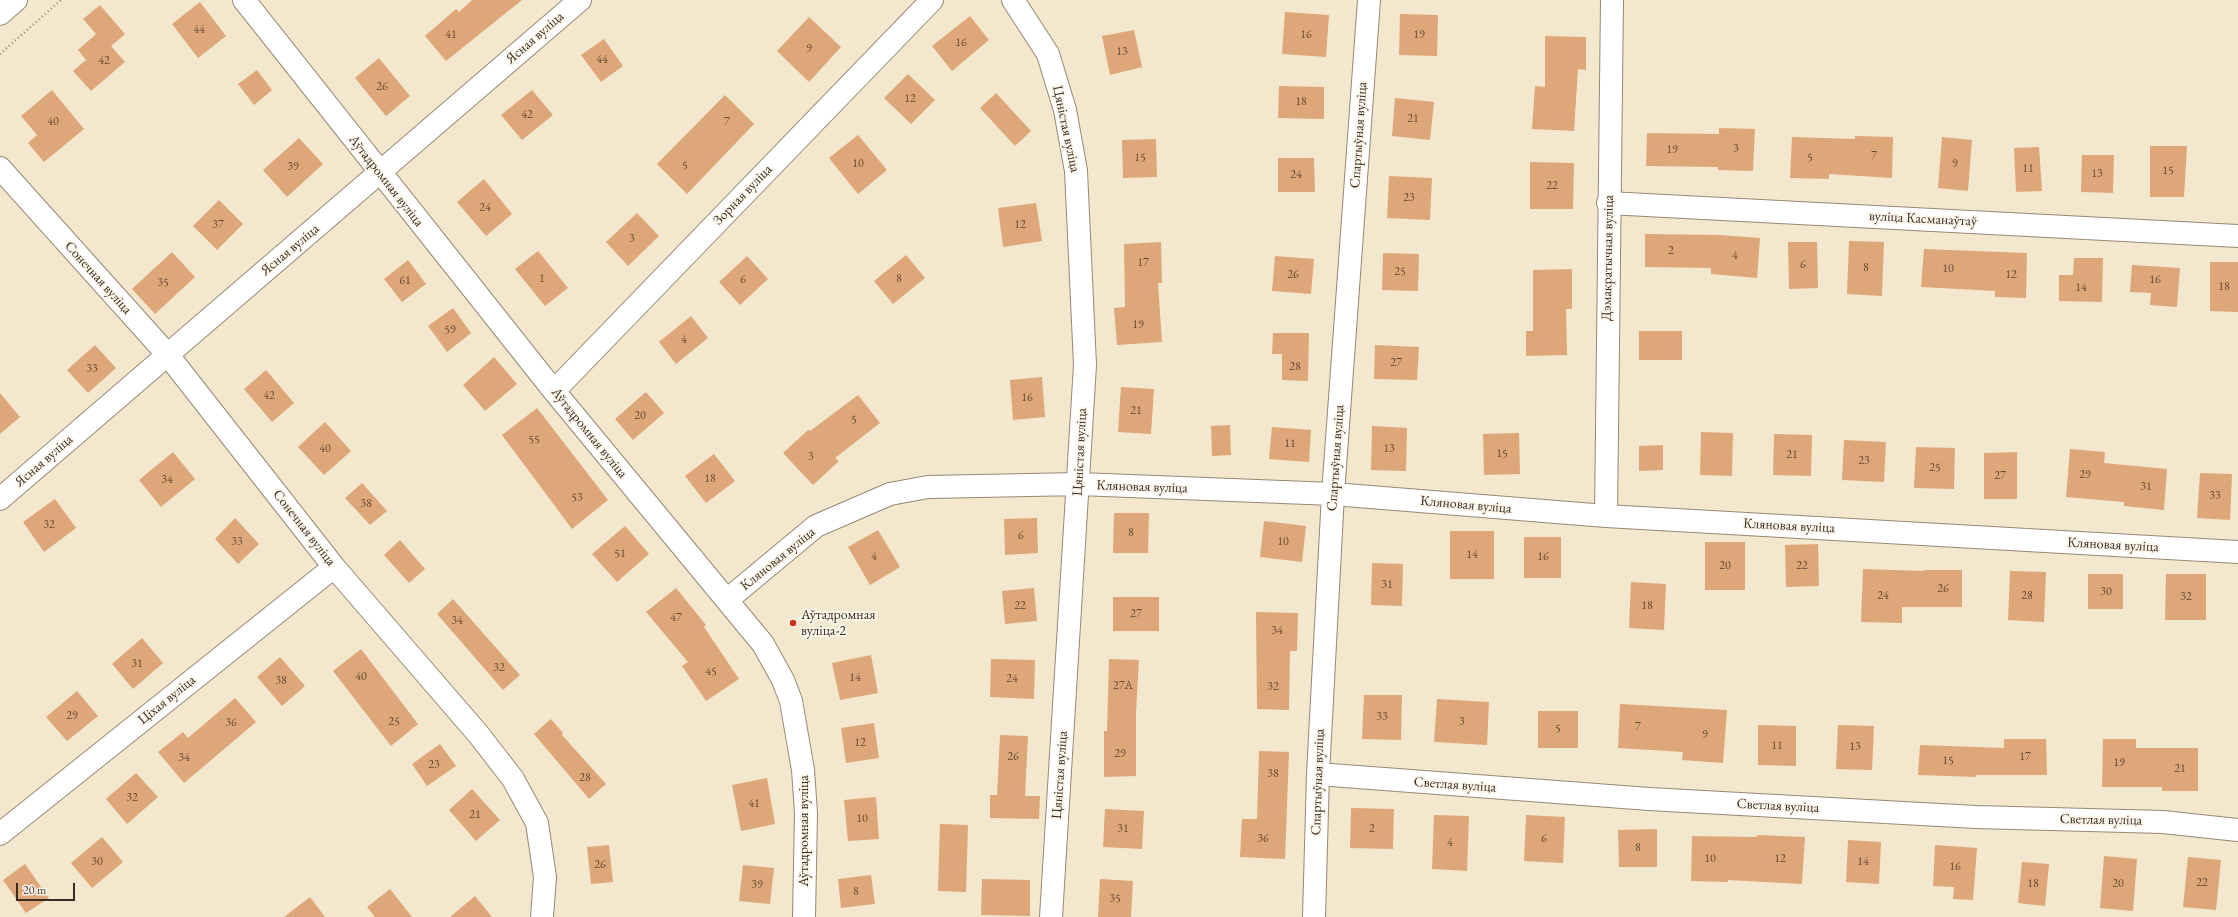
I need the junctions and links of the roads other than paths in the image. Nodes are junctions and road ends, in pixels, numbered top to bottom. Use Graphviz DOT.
graph roads {
  1 [pos="16,0"];
  2 [pos="244,0"];
  3 [pos="580,0"];
  4 [pos="932,0"];
  5 [pos="1013,0"];
  6 [pos="1369,0"];
  7 [pos="1612,0"];
  8 [pos="0,14"];
  9 [pos="0,168"];
  10 [pos="380,173"];
  11 [pos="1608,203"];
  12 [pos="2238,236"];
  13 [pos="167,354"];
  14 [pos="554,391"];
  15 [pos="1079,484"];
  16 [pos="1333,494"];
  17 [pos="0,499"];
  18 [pos="1606,516"];
  19 [pos="2238,552"];
  20 [pos="334,567"];
  21 [pos="727,600"];
  22 [pos="1318,774"];
  23 [pos="2238,830"];
  24 [pos="0,834"];
  25 [pos="542,917"];
  26 [pos="804,917"];
  27 [pos="1051,917"];
  28 [pos="1314,917"];
  1 -- 8 [label="street"];
  2 -- 10 [label="street, Аўтадромная вуліца"];
  3 -- 10 [label="street, Ясная вуліца"];
  4 -- 14 [label="street, Зорная вуліца"];
  5 -- 15 [label="street, Цяністая вуліца"];
  6 -- 16 [label="street, Спартыўная вуліца"];
  7 -- 11 [label="street, Дэмакратычная вуліца"];
  9 -- 13 [label="street, Сонечная вуліца"];
  10 -- 13 [label="street, Ясная вуліца"];
  10 -- 14 [label="street, Аўтадромная вуліца"];
  11 -- 12 [label="street, вуліца Касманаўтаў"];
  11 -- 18 [label="street, Дэмакратычная вуліца"];
  13 -- 17 [label="street, Ясная вуліца"];
  13 -- 20 [label="street, Сонечная вуліца"];
  14 -- 21 [label="street, Аўтадромная вуліца"];
  15 -- 16 [label="street, Кляновая вуліца"];
  15 -- 21 [label="street, Кляновая вуліца"];
  15 -- 27 [label="street, Цяністая вуліца"];
  16 -- 18 [label="street, Кляновая вуліца"];
  16 -- 22 [label="street, Спартыўная вуліца"];
  18 -- 19 [label="street, Кляновая вуліца"];
  20 -- 24 [label="street, Ціхая вуліца"];
  20 -- 25 [label="street, Сонечная вуліца"];
  21 -- 26 [label="street, Аўтадромная вуліца"];
  22 -- 23 [label="street, Светлая вуліца"];
  22 -- 28 [label="street, Спартыўная вуліца"];
}
